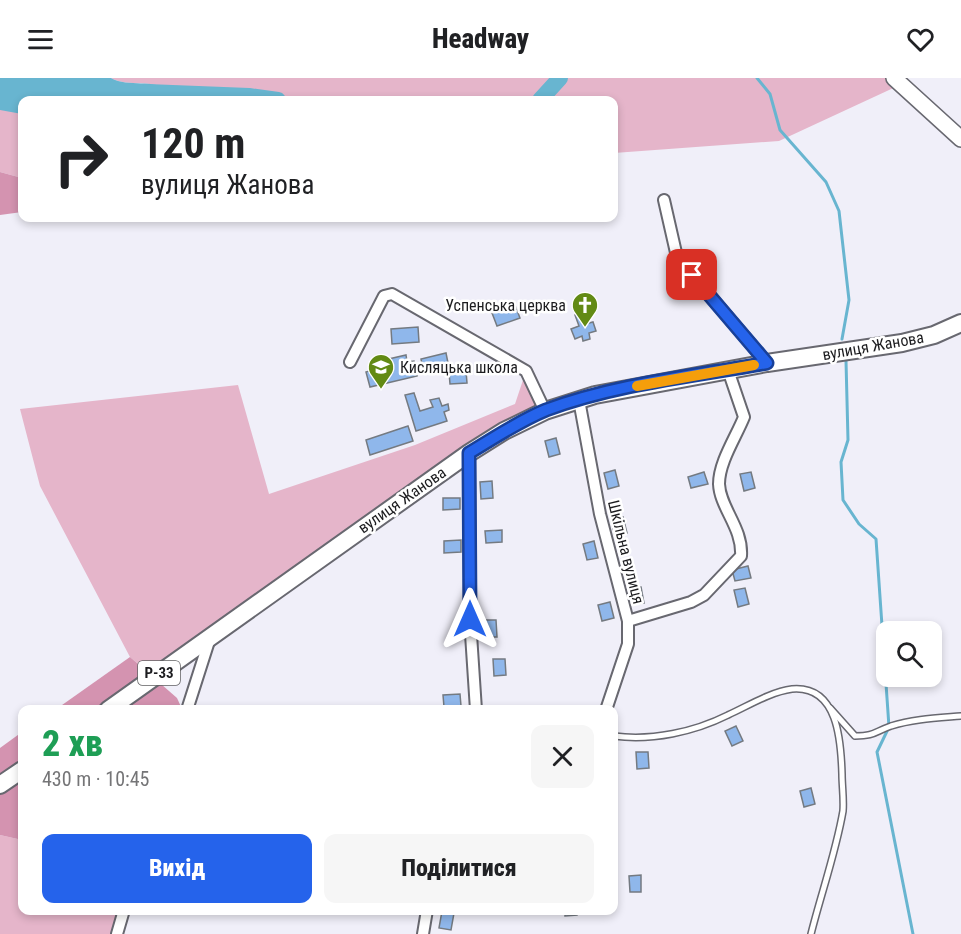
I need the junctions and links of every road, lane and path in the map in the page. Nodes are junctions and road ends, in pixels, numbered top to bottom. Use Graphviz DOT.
graph roads {
  1 [pos="894,78"];
  2 [pos="961,139"];
  3 [pos="664,200"];
  4 [pos="961,323"];
  5 [pos="350,362"];
  6 [pos="767,363"];
  7 [pos="728,370"];
  8 [pos="579,400"];
  9 [pos="545,411"];
  10 [pos="469,453"];
  11 [pos="628,621"];
  12 [pos="210,636"];
  13 [pos="115,705"];
  14 [pos="189,705"];
  15 [pos="476,705"];
  16 [pos="608,705"];
  17 [pos="829,707"];
  18 [pos="961,716"];
  19 [pos="618,736"];
  20 [pos="18,773"];
  21 [pos="0,785"];
  22 [pos="123,915"];
  23 [pos="426,915"];
  24 [pos="117,934"];
  25 [pos="423,934"];
  26 [pos="811,934"];
  1 -- 2 [label="street"];
  3 -- 6 [label="street"];
  4 -- 6 [label="main road, вулиця Жанова / Р-33"];
  5 -- 9 [label="street"];
  6 -- 7 [label="main road, вулиця Жанова / Р-33"];
  7 -- 8 [label="main road, вулиця Жанова / Р-33"];
  7 -- 11 [label="street"];
  8 -- 9 [label="main road, вулиця Жанова / Р-33"];
  8 -- 11 [label="street, Шкільна вулиця"];
  9 -- 10 [label="main road, вулиця Жанова / Р-33"];
  10 -- 12 [label="main road, вулиця Жанова / Р-33"];
  10 -- 15 [label="street"];
  11 -- 16 [label="street, Шкільна вулиця"];
  12 -- 13 [label="main road, Р-33"];
  12 -- 14 [label="street"];
  17 -- 18 [label="lane"];
  17 -- 19 [label="lane"];
  17 -- 26 [label="lane"];
  20 -- 21 [label="main road"];
  22 -- 24 [label="street"];
  23 -- 25 [label="street"];
}
